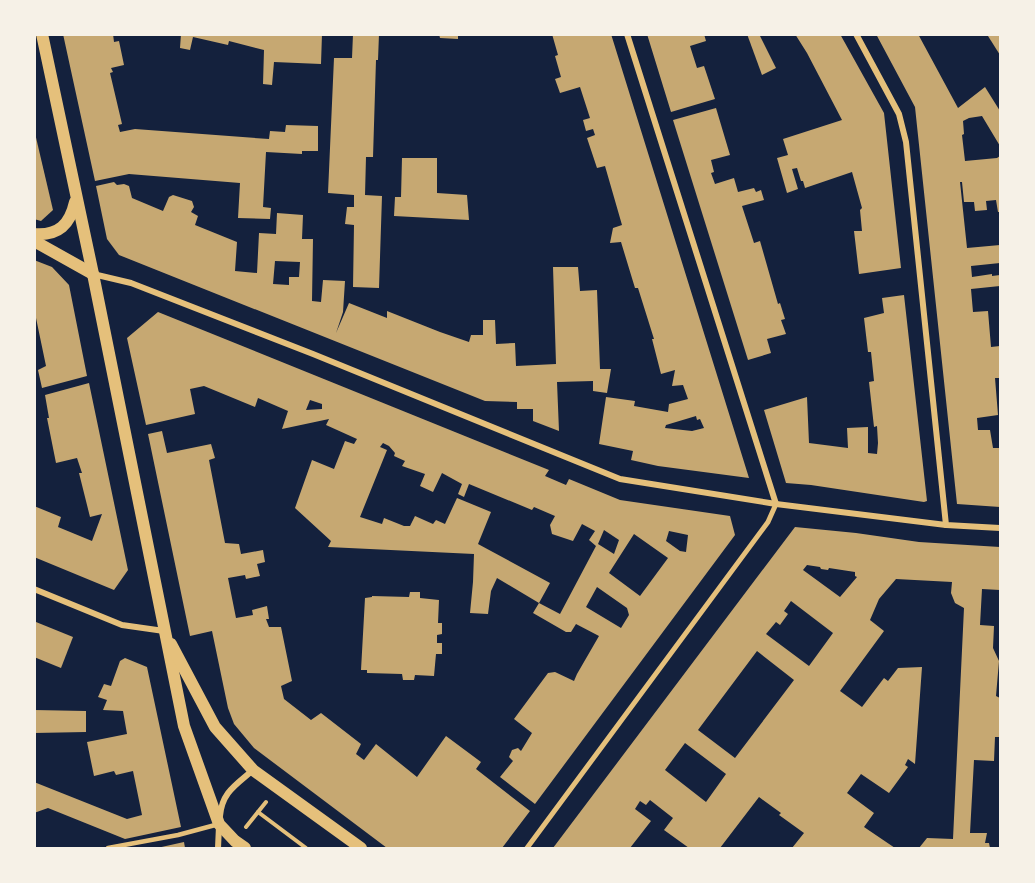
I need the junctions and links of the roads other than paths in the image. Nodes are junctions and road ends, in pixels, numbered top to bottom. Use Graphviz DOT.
graph roads {
  1 [pos="42,34"];
  2 [pos="627,34"];
  3 [pos="856,34"];
  4 [pos="76,198"];
  5 [pos="34,234"];
  6 [pos="34,241"];
  7 [pos="93,274"];
  8 [pos="776,504"];
  9 [pos="946,525"];
  10 [pos="1000,528"];
  11 [pos="34,589"];
  12 [pos="164,631"];
  13 [pos="253,770"];
  14 [pos="219,824"];
  15 [pos="240,845"];
  16 [pos="108,849"];
  17 [pos="218,849"];
  18 [pos="361,849"];
  19 [pos="527,849"];
  1 -- 4 [label="main road"];
  2 -- 8 [label="street"];
  3 -- 9 [label="street"];
  4 -- 5 [label="main road"];
  4 -- 7 [label="main road"];
  6 -- 7 [label="main road"];
  7 -- 8 [label="street"];
  7 -- 12 [label="main road"];
  8 -- 9 [label="street"];
  8 -- 19 [label="street"];
  9 -- 10 [label="street"];
  11 -- 12 [label="street"];
  12 -- 13 [label="main road"];
  12 -- 14 [label="main road"];
  13 -- 14 [label="street"];
  13 -- 18 [label="main road"];
  14 -- 15 [label="main road"];
  14 -- 16 [label="lane"];
  14 -- 17 [label="street"];
}
